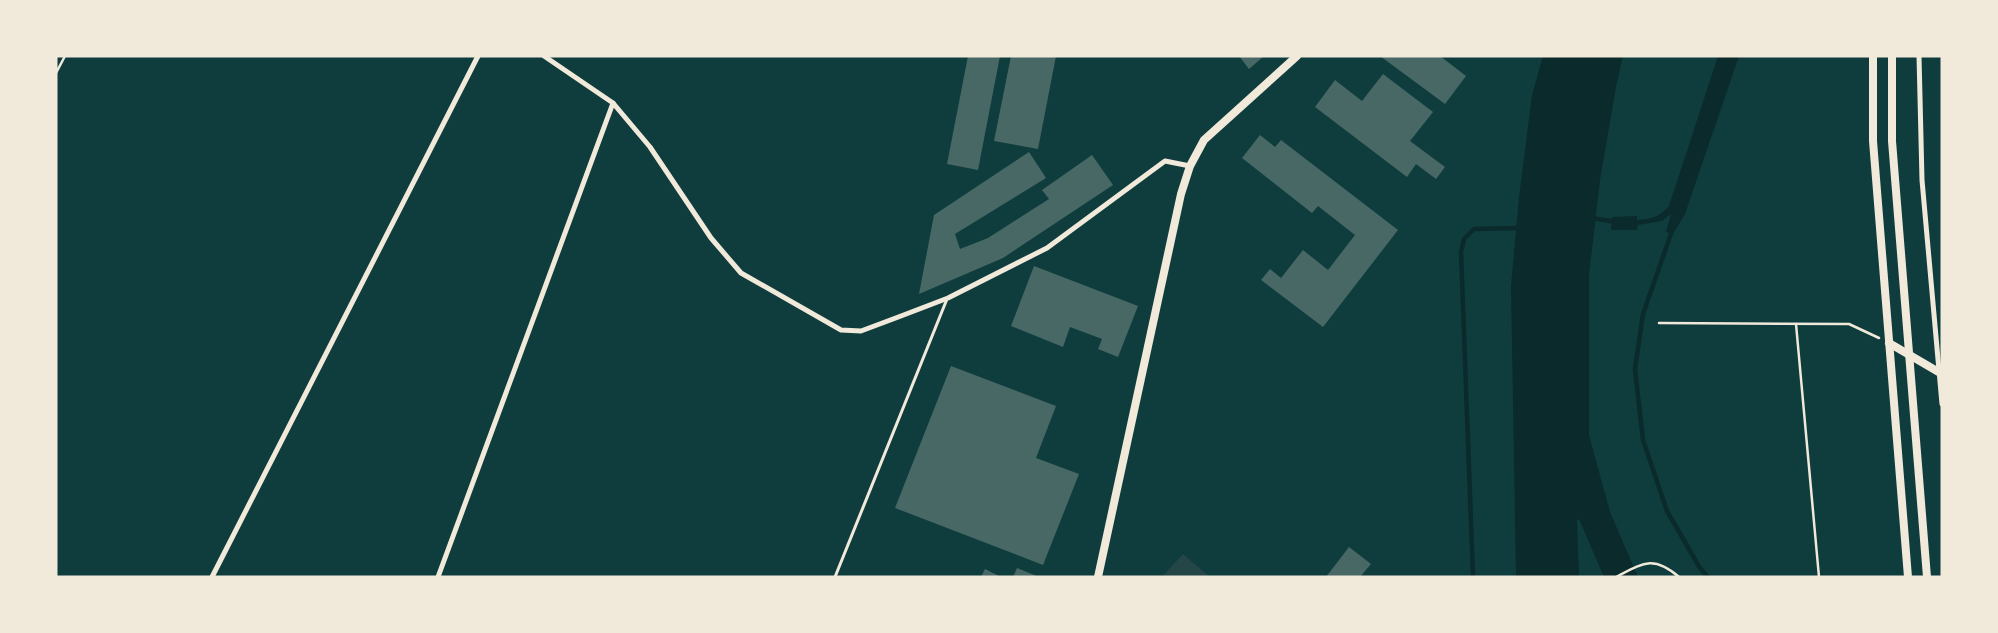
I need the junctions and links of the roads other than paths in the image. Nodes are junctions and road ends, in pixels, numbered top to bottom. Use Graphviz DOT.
graph roads {
  1 [pos="478,56"];
  2 [pos="544,56"];
  3 [pos="1297,56"];
  4 [pos="1873,56"];
  5 [pos="1892,56"];
  6 [pos="1919,56"];
  7 [pos="613,103"];
  8 [pos="1190,166"];
  9 [pos="948,298"];
  10 [pos="1889,344"];
  11 [pos="1910,355"];
  12 [pos="1940,373"];
  13 [pos="1942,404"];
  14 [pos="212,577"];
  15 [pos="438,577"];
  16 [pos="835,577"];
  17 [pos="1098,577"];
  18 [pos="1908,577"];
  19 [pos="1927,577"];
  1 -- 14 [label="street"];
  2 -- 7 [label="street"];
  3 -- 8 [label="street"];
  4 -- 10 [label="street"];
  5 -- 11 [label="street"];
  6 -- 12 [label="street"];
  7 -- 9 [label="street"];
  7 -- 15 [label="street"];
  8 -- 9 [label="street"];
  8 -- 17 [label="street"];
  9 -- 16 [label="lane"];
  10 -- 11 [label="street"];
  10 -- 18 [label="street"];
  11 -- 12 [label="street"];
  11 -- 19 [label="street"];
  12 -- 13 [label="street"];
}
